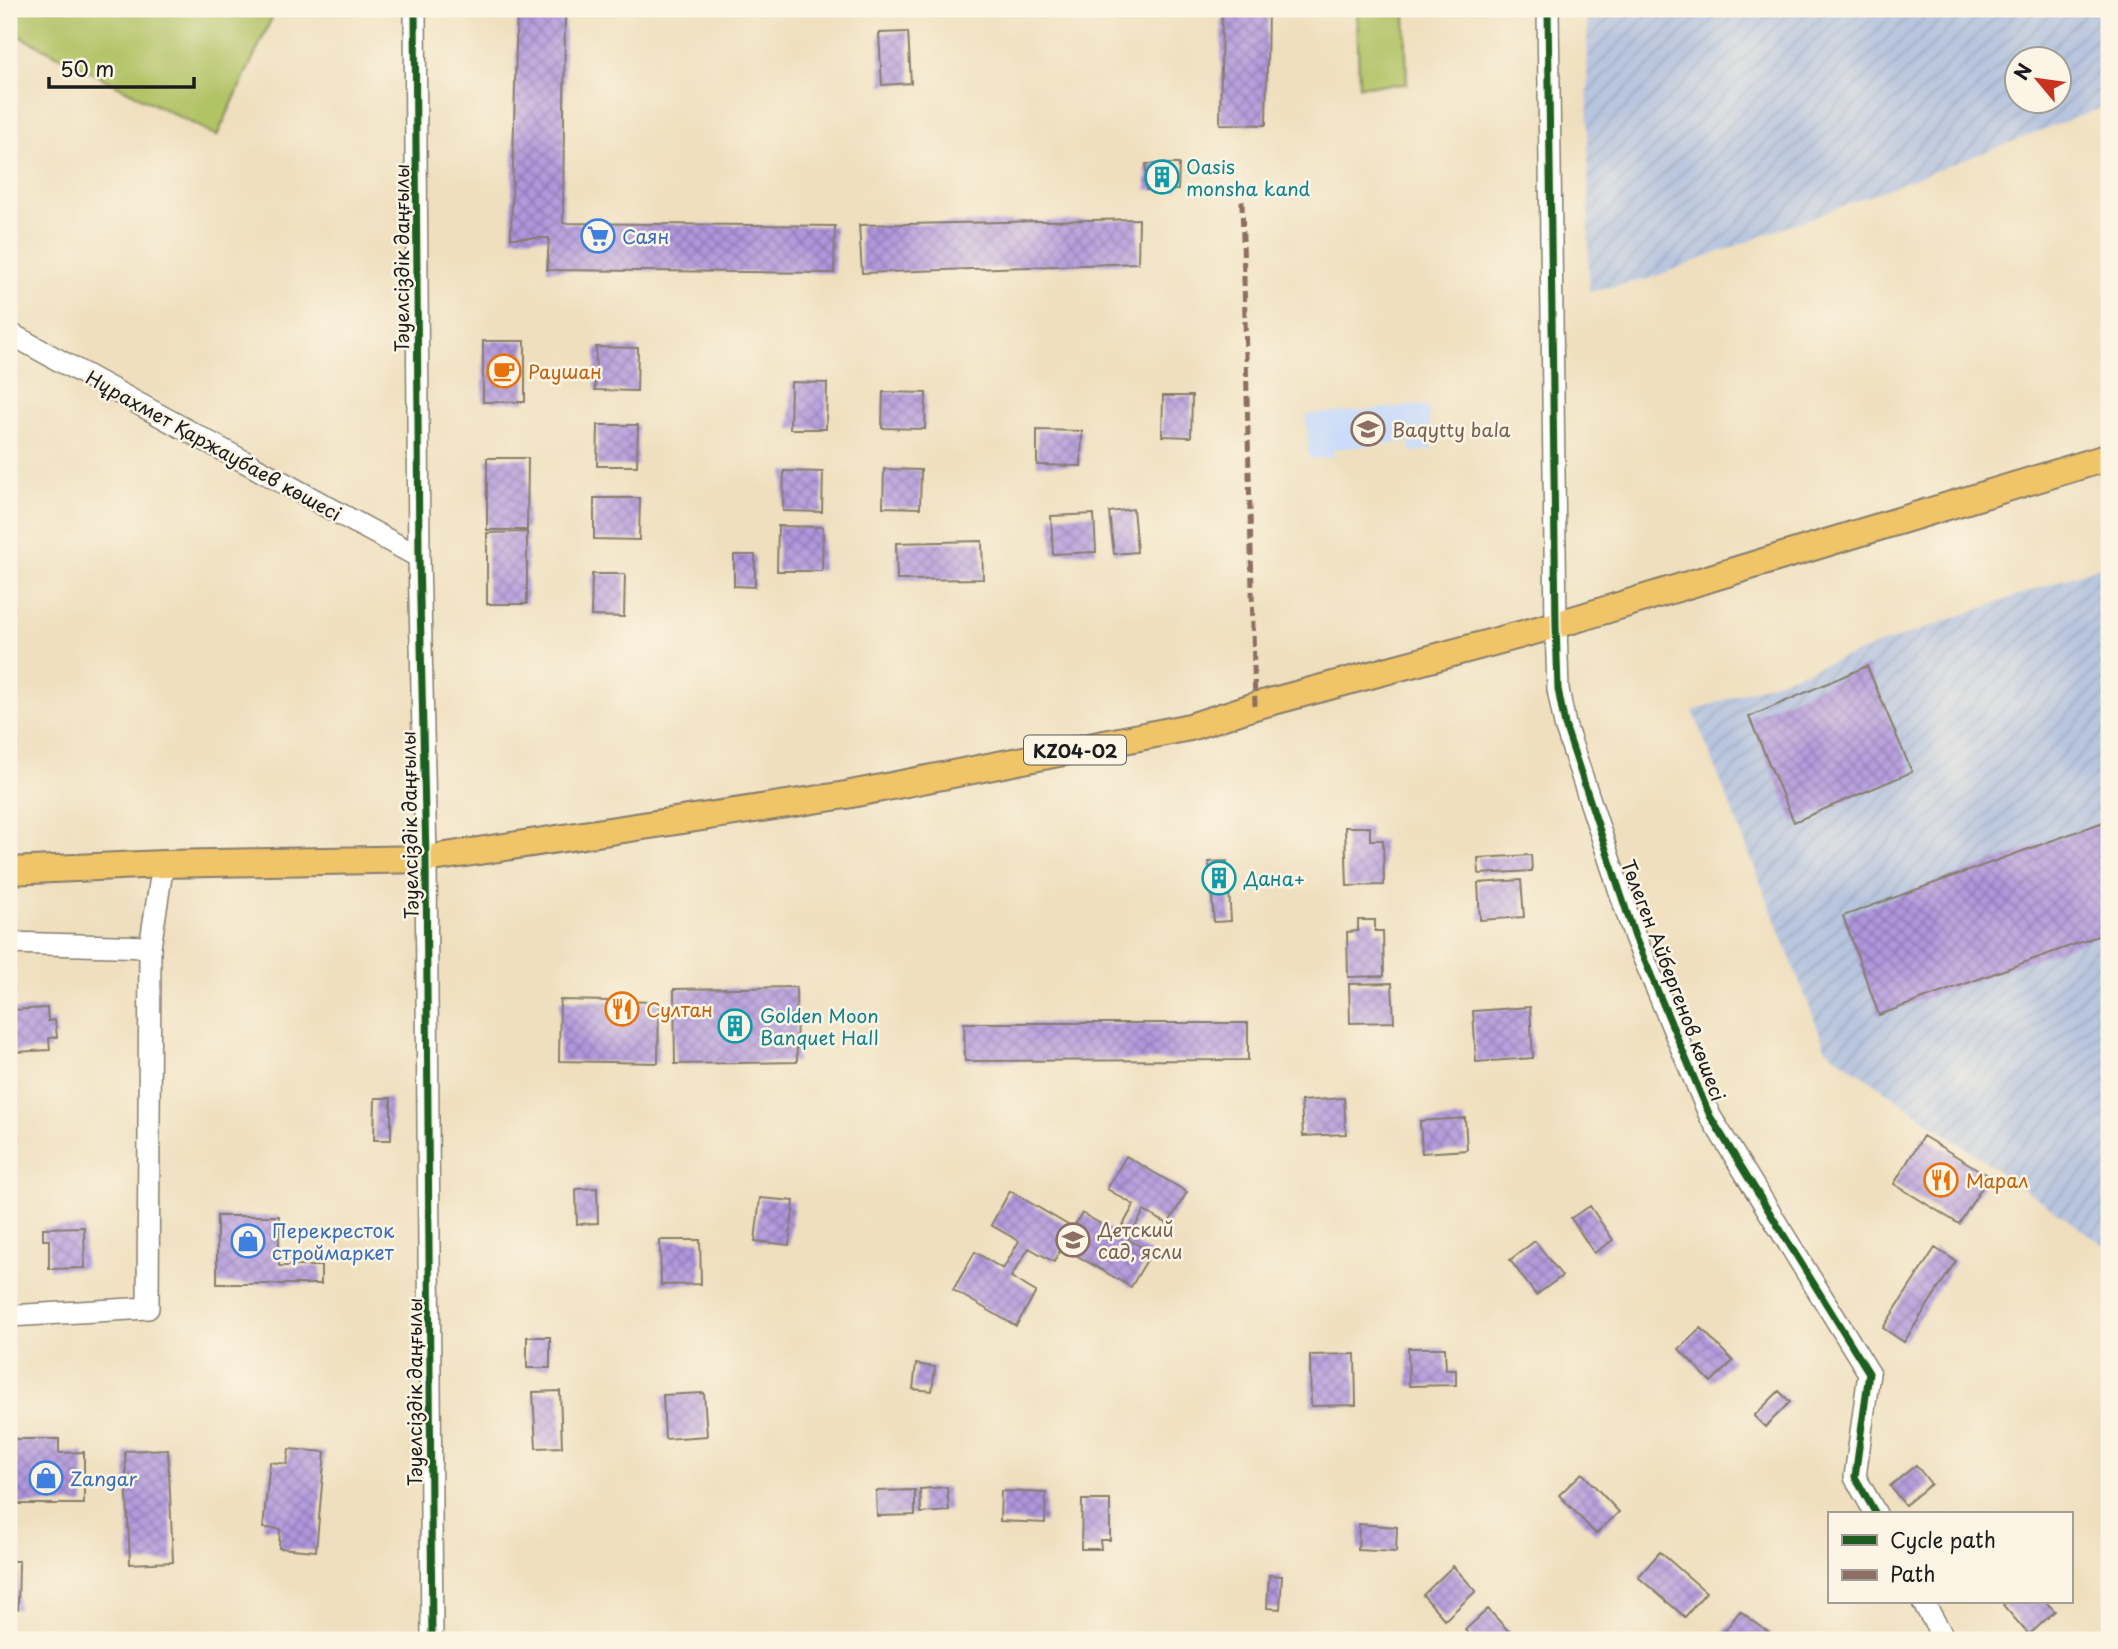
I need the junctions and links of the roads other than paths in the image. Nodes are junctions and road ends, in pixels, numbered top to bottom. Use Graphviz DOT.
graph roads {
  1 [pos="415,9"];
  2 [pos="1548,9"];
  3 [pos="9,333"];
  4 [pos="2109,457"];
  5 [pos="419,557"];
  6 [pos="1556,625"];
  7 [pos="426,859"];
  8 [pos="163,864"];
  9 [pos="9,871"];
  10 [pos="9,943"];
  11 [pos="150,947"];
  12 [pos="9,1316"];
  13 [pos="1874,1512"];
  14 [pos="1924,1604"];
  15 [pos="432,1640"];
  16 [pos="1945,1640"];
  1 -- 5 [label="street, Тәуелсіздік даңғылы"];
  2 -- 6 [label="street, Төлеген Айбергенов көшесі"];
  3 -- 5 [label="street, Нұрахмет Қаржаубаев көшесі"];
  4 -- 6 [label="main road, KZ04-02"];
  5 -- 7 [label="street, Тәуелсіздік даңғылы"];
  6 -- 7 [label="main road, KZ04-02"];
  6 -- 13 [label="street, Төлеген Айбергенов көшесі"];
  7 -- 8 [label="main road, KZ04-02"];
  7 -- 15 [label="street, Тәуелсіздік даңғылы"];
  8 -- 9 [label="main road, KZ04-02"];
  8 -- 11 [label="street"];
  10 -- 11 [label="street"];
  11 -- 12 [label="street"];
  14 -- 16 [label="street"];
}
